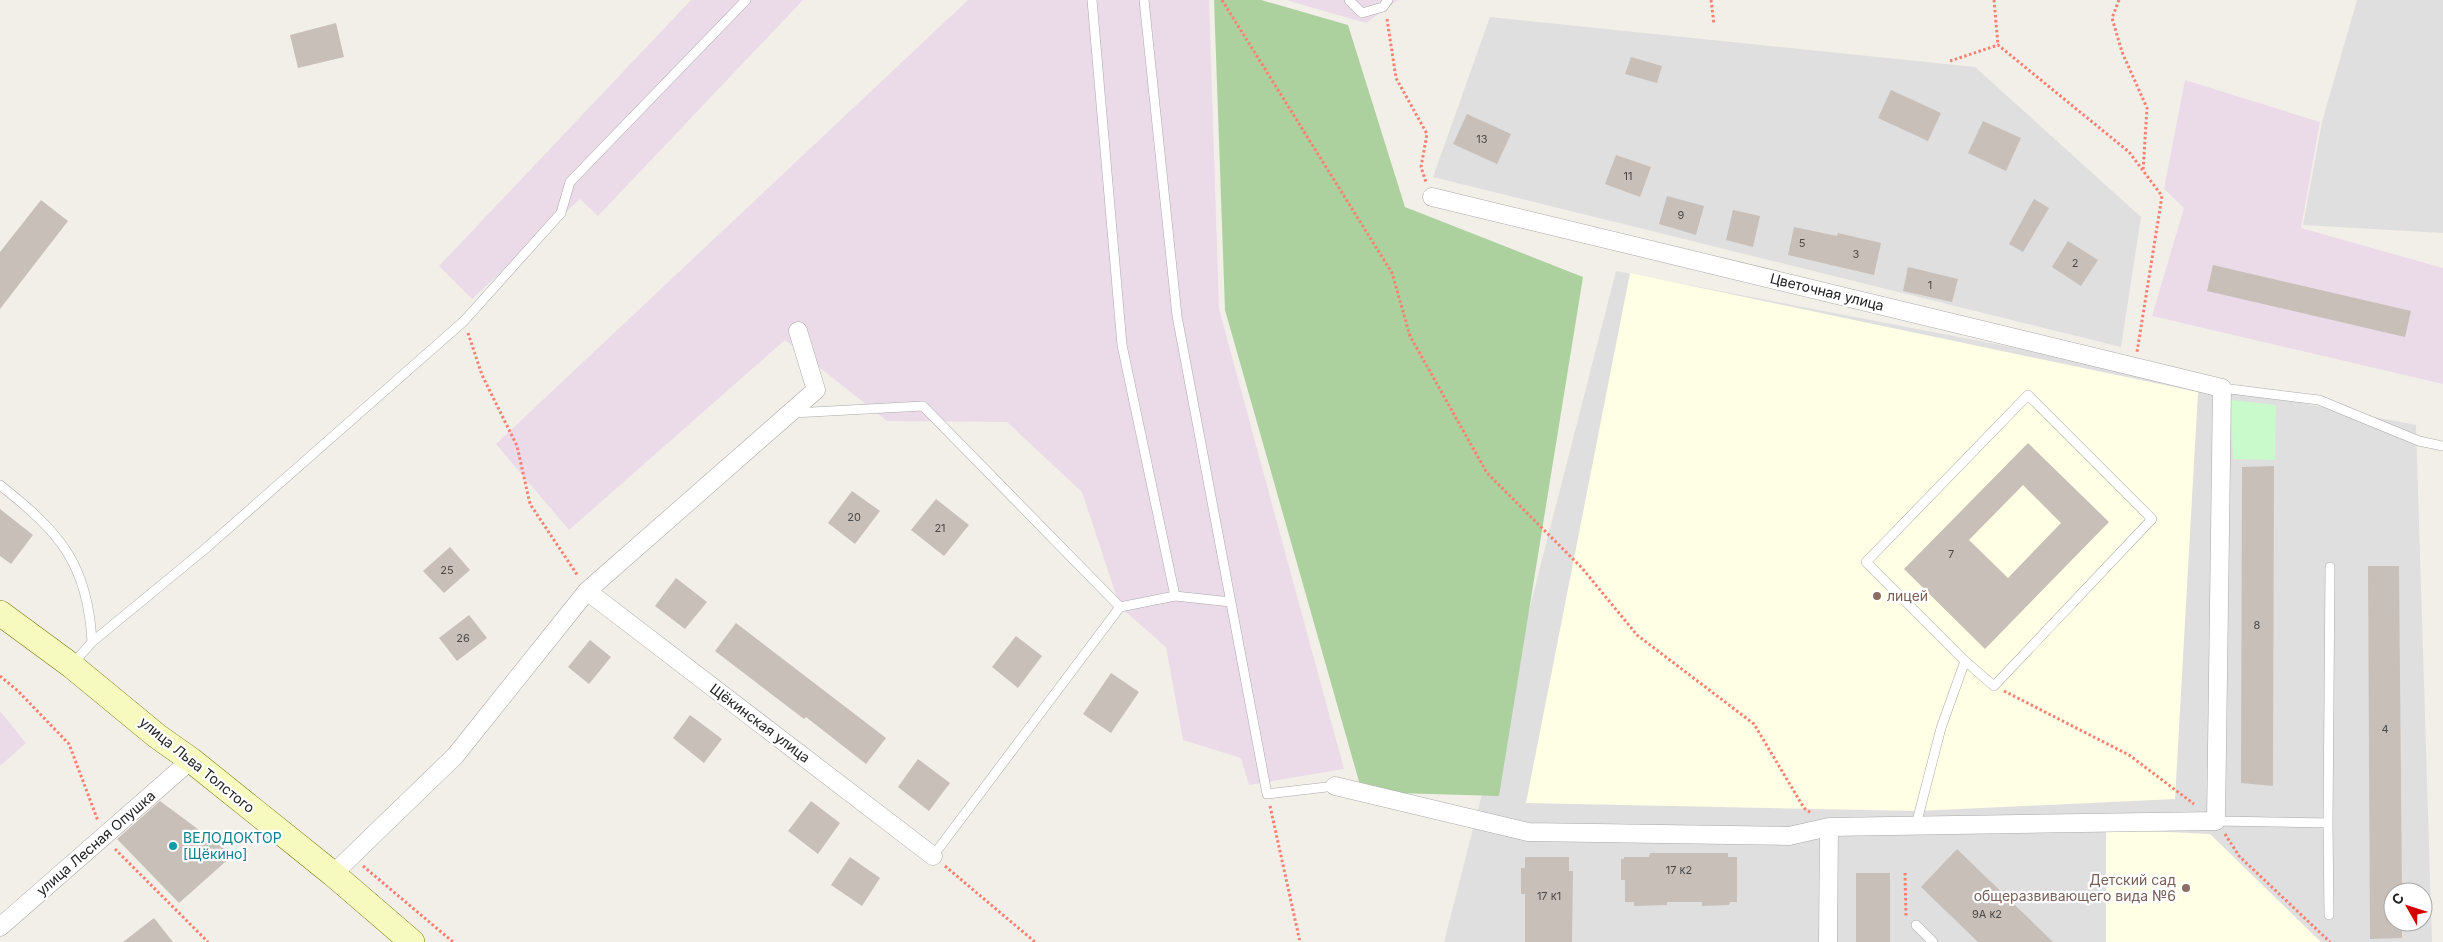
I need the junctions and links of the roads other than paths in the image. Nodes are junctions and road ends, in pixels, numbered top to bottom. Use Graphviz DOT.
graph roads {
  1 [pos="746,0"];
  2 [pos="1092,0"];
  3 [pos="1144,0"];
  4 [pos="1349,0"];
  5 [pos="1388,0"];
  6 [pos="1432,197"];
  7 [pos="798,331"];
  8 [pos="2222,388"];
  9 [pos="790,413"];
  10 [pos="2443,446"];
  11 [pos="0,485"];
  12 [pos="2330,567"];
  13 [pos="587,591"];
  14 [pos="1175,596"];
  15 [pos="1231,602"];
  16 [pos="1120,608"];
  17 [pos="0,613"];
  18 [pos="92,642"];
  19 [pos="1965,661"];
  20 [pos="72,666"];
  21 [pos="191,760"];
  22 [pos="1335,786"];
  23 [pos="2216,821"];
  24 [pos="2328,823"];
  25 [pos="1916,825"];
  26 [pos="1829,827"];
  27 [pos="934,856"];
  28 [pos="334,874"];
  29 [pos="2329,915"];
  30 [pos="1916,925"];
  31 [pos="0,927"];
  32 [pos="412,942"];
  33 [pos="1828,942"];
  34 [pos="1933,942"];
  1 -- 18 [label="lane"];
  2 -- 14 [label="lane"];
  3 -- 15 [label="lane"];
  4 -- 5 [label="lane"];
  6 -- 8 [label="street, Цветочная улица"];
  7 -- 9 [label="street"];
  8 -- 10 [label="lane"];
  8 -- 23 [label="street"];
  9 -- 13 [label="street"];
  9 -- 16 [label="lane"];
  11 -- 18 [label="lane"];
  12 -- 24 [label="lane"];
  13 -- 27 [label="street, Щёкинская улица"];
  13 -- 28 [label="street"];
  14 -- 15 [label="lane"];
  14 -- 16 [label="lane"];
  15 -- 22 [label="lane"];
  16 -- 27 [label="lane"];
  17 -- 20 [label="main road, улица Льва Толстого"];
  18 -- 20 [label="lane"];
  19 -- 19 [label="lane"];
  19 -- 25 [label="lane"];
  20 -- 21 [label="main road, улица Льва Толстого"];
  21 -- 28 [label="main road, улица Льва Толстого"];
  21 -- 31 [label="street, улица Лесная Опушка"];
  22 -- 26 [label="street"];
  23 -- 24 [label="lane"];
  23 -- 25 [label="street"];
  24 -- 29 [label="lane"];
  25 -- 26 [label="street"];
  26 -- 33 [label="street"];
  28 -- 32 [label="main road, улица Льва Толстого"];
  30 -- 34 [label="lane"];
}
